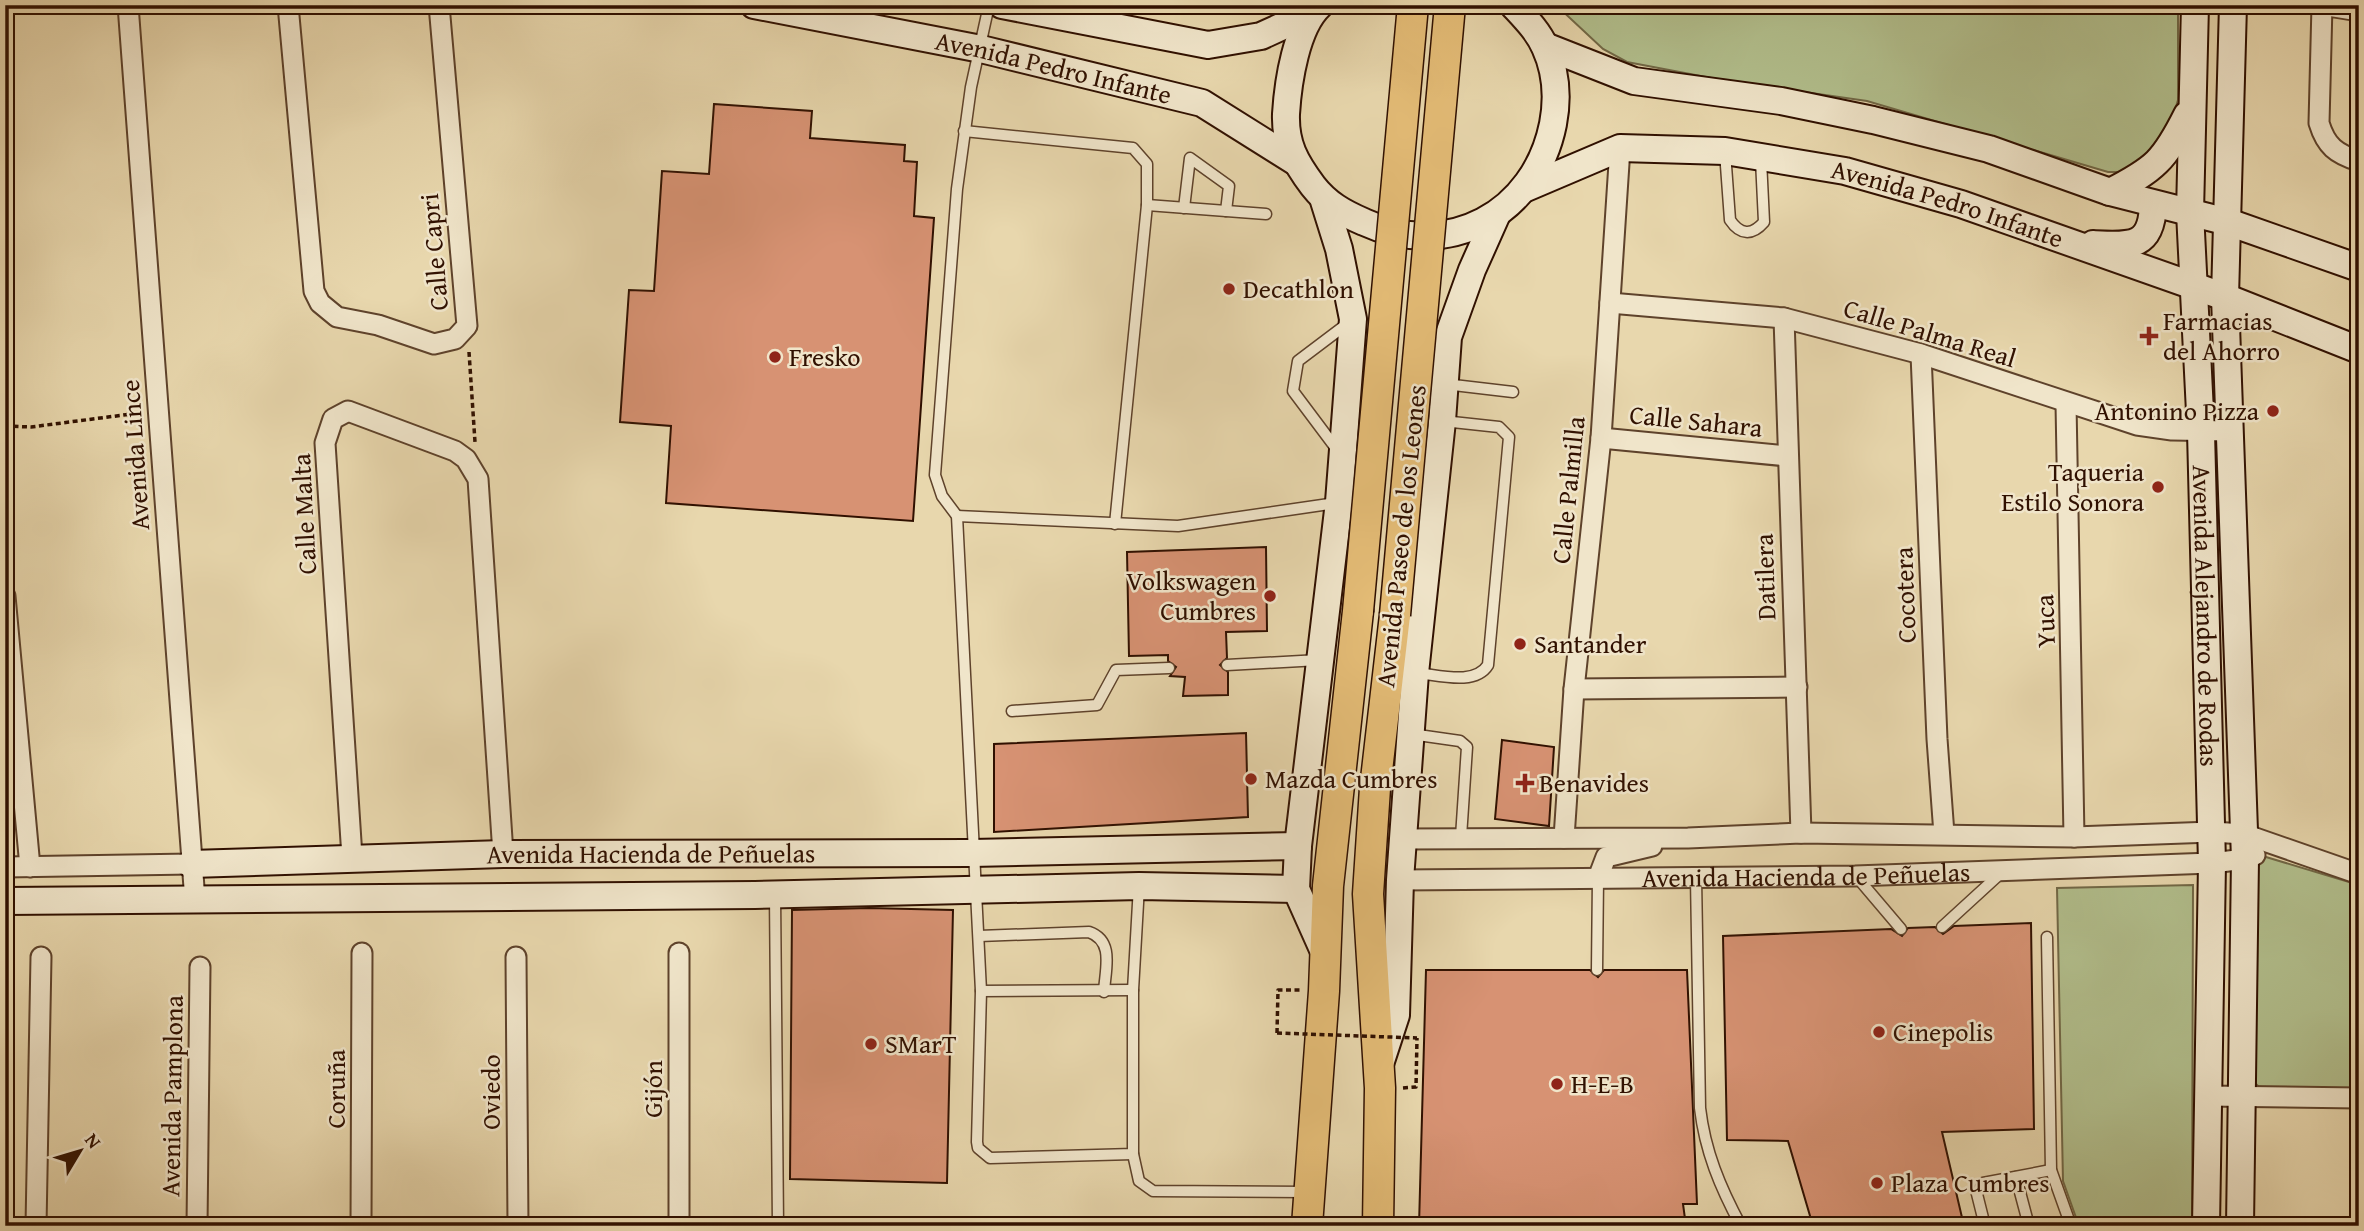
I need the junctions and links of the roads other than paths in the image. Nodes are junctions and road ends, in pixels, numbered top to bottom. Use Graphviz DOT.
graph roads {
  1 [pos="128,5"];
  2 [pos="288,5"];
  3 [pos="439,5"];
  4 [pos="754,5"];
  5 [pos="989,5"];
  6 [pos="1002,5"];
  7 [pos="1413,5"];
  8 [pos="1450,5"];
  9 [pos="2195,5"];
  10 [pos="2233,5"];
  11 [pos="2322,5"];
  12 [pos="1316,9"];
  13 [pos="1522,11"];
  14 [pos="2359,11"];
  15 [pos="1545,46"];
  16 [pos="981,50"];
  17 [pos="2190,108"];
  18 [pos="964,131"];
  19 [pos="1620,148"];
  20 [pos="1725,150"];
  21 [pos="1761,156"];
  22 [pos="2359,161"];
  23 [pos="1296,162"];
  24 [pos="1526,188"];
  25 [pos="2110,192"];
  26 [pos="1325,201"];
  27 [pos="2153,204"];
  28 [pos="1147,205"];
  29 [pos="1184,208"];
  30 [pos="1226,211"];
  31 [pos="2190,212"];
  32 [pos="1266,214"];
  33 [pos="1497,214"];
  34 [pos="2228,222"];
  35 [pos="2067,242"];
  36 [pos="2359,268"];
  37 [pos="2193,286"];
  38 [pos="2225,297"];
  39 [pos="1610,303"];
  40 [pos="1784,318"];
  41 [pos="1353,319"];
  42 [pos="1448,337"];
  43 [pos="2359,350"];
  44 [pos="1921,354"];
  45 [pos="1445,384"];
  46 [pos="1513,392"];
  47 [pos="2066,404"];
  48 [pos="1442,421"];
  49 [pos="2230,430"];
  50 [pos="2201,432"];
  51 [pos="1601,438"];
  52 [pos="1787,456"];
  53 [pos="1342,457"];
  54 [pos="1339,502"];
  55 [pos="957,516"];
  56 [pos="1115,524"];
  57 [pos="5,596"];
  58 [pos="1320,660"];
  59 [pos="1227,665"];
  60 [pos="1169,668"];
  61 [pos="1415,673"];
  62 [pos="1797,687"];
  63 [pos="1574,689"];
  64 [pos="1012,711"];
  65 [pos="1410,734"];
  66 [pos="2212,832"];
  67 [pos="1801,833"];
  68 [pos="1944,834"];
  69 [pos="1461,837"];
  70 [pos="2074,837"];
  71 [pos="1564,838"];
  72 [pos="1688,838"];
  73 [pos="1403,839"];
  74 [pos="1298,846"];
  75 [pos="2245,846"];
  76 [pos="972,853"];
  77 [pos="503,854"];
  78 [pos="352,858"];
  79 [pos="2212,863"];
  80 [pos="191,864"];
  81 [pos="5,867"];
  82 [pos="30,867"];
  83 [pos="2003,872"];
  84 [pos="2359,874"];
  85 [pos="1855,876"];
  86 [pos="1696,877"];
  87 [pos="1598,878"];
  88 [pos="1400,880"];
  89 [pos="1139,886"];
  90 [pos="1296,889"];
  91 [pos="978,891"];
  92 [pos="775,894"];
  93 [pos="5,901"];
  94 [pos="195,901"];
  95 [pos="1942,927"];
  96 [pos="1901,929"];
  97 [pos="979,936"];
  98 [pos="2047,937"];
  99 [pos="362,953"];
  100 [pos="679,953"];
  101 [pos="1325,954"];
  102 [pos="41,957"];
  103 [pos="516,957"];
  104 [pos="200,967"];
  105 [pos="1597,970"];
  106 [pos="1133,990"];
  107 [pos="981,991"];
  108 [pos="1104,992"];
  109 [pos="1380,1066"];
  110 [pos="2242,1095"];
  111 [pos="2207,1096"];
  112 [pos="2359,1098"];
  113 [pos="1133,1154"];
  114 [pos="2051,1170"];
  115 [pos="2016,1177"];
  116 [pos="1308,1192"];
  117 [pos="36,1226"];
  118 [pos="197,1226"];
  119 [pos="362,1226"];
  120 [pos="517,1226"];
  121 [pos="679,1226"];
  122 [pos="778,1226"];
  123 [pos="1307,1226"];
  124 [pos="1378,1226"];
  125 [pos="1741,1226"];
  126 [pos="1985,1226"];
  127 [pos="2029,1226"];
  128 [pos="2071,1226"];
  129 [pos="2206,1226"];
  130 [pos="2240,1226"];
  1 -- 80 [label="street, Avenida Lince"];
  2 -- 3 [label="street, Calle Capri"];
  4 -- 16 [label="street, Avenida Pedro Infante"];
  5 -- 16 [label="lane"];
  6 -- 12 [label="street, Avenida Pedro Infante"];
  7 -- 101 [label="main road, Avenida Paseo de los Leones, bridge"];
  8 -- 109 [label="main road, Avenida Paseo de los Leones, bridge"];
  9 -- 17 [label="street, Avenida Alejandro de Rodas"];
  10 -- 34 [label="street, Avenida Alejandro de Rodas"];
  11 -- 14 [label="street"];
  11 -- 22 [label="street"];
  12 -- 23 [label="street"];
  13 -- 15 [label="street"];
  15 -- 24 [label="street"];
  15 -- 25 [label="street"];
  16 -- 18 [label="lane"];
  16 -- 23 [label="street, Avenida Pedro Infante"];
  17 -- 25 [label="street"];
  17 -- 31 [label="street, Avenida Alejandro de Rodas"];
  18 -- 28 [label="lane"];
  18 -- 55 [label="lane"];
  19 -- 20 [label="street, Avenida Pedro Infante"];
  19 -- 24 [label="street, Avenida Pedro Infante"];
  19 -- 39 [label="street, Calle Palmilla"];
  20 -- 21 [label="street, Avenida Pedro Infante"];
  20 -- 21 [label="lane"];
  21 -- 35 [label="street, Avenida Pedro Infante"];
  23 -- 26 [label="street"];
  24 -- 33 [label="street"];
  25 -- 27 [label="street"];
  26 -- 33 [label="street"];
  26 -- 41 [label="street, Avenida Paseo de los Leones"];
  27 -- 31 [label="street"];
  27 -- 35 [label="street"];
  28 -- 29 [label="lane"];
  28 -- 56 [label="lane"];
  29 -- 30 [label="lane"];
  29 -- 30 [label="lane"];
  30 -- 32 [label="lane"];
  31 -- 34 [label="street"];
  31 -- 37 [label="street, Avenida Alejandro de Rodas"];
  33 -- 42 [label="street, Avenida Paseo de los Leones"];
  34 -- 36 [label="street"];
  34 -- 38 [label="street, Avenida Alejandro de Rodas"];
  35 -- 37 [label="street, Avenida Pedro Infante"];
  37 -- 38 [label="street, Avenida Pedro Infante"];
  37 -- 50 [label="street, Avenida Alejandro de Rodas"];
  38 -- 43 [label="street, Avenida Pedro Infante"];
  38 -- 49 [label="street, Avenida Alejandro de Rodas"];
  39 -- 40 [label="street, Calle Palma Real"];
  39 -- 51 [label="street, Calle Palmilla"];
  40 -- 44 [label="street, Calle Palma Real"];
  40 -- 52 [label="street, Datilera"];
  41 -- 42 [label="street"];
  41 -- 53 [label="street, Avenida Paseo de los Leones"];
  41 -- 53 [label="lane"];
  42 -- 45 [label="street, Avenida Paseo de los Leones"];
  44 -- 47 [label="street, Calle Palma Real"];
  44 -- 68 [label="street, Cocotera"];
  45 -- 46 [label="lane"];
  45 -- 48 [label="street, Avenida Paseo de los Leones"];
  47 -- 50 [label="street, Calle Palma Real"];
  47 -- 70 [label="street, Yuca"];
  48 -- 61 [label="street, Avenida Paseo de los Leones"];
  48 -- 61 [label="lane"];
  49 -- 50 [label="street, Calle Palma Real"];
  49 -- 75 [label="street, Avenida Alejandro de Rodas"];
  50 -- 66 [label="street, Avenida Alejandro de Rodas"];
  51 -- 52 [label="street, Calle Sahara"];
  51 -- 63 [label="street, Calle Palmilla"];
  52 -- 62 [label="street, Datilera"];
  53 -- 54 [label="street, Avenida Paseo de los Leones"];
  54 -- 56 [label="lane"];
  54 -- 58 [label="street, Avenida Paseo de los Leones"];
  55 -- 56 [label="lane"];
  55 -- 76 [label="lane"];
  57 -- 82 [label="street"];
  58 -- 59 [label="lane"];
  58 -- 74 [label="street, Avenida Paseo de los Leones"];
  60 -- 64 [label="lane"];
  61 -- 65 [label="street, Avenida Paseo de los Leones"];
  62 -- 63 [label="street"];
  62 -- 67 [label="street, Datilera"];
  63 -- 71 [label="street, Calle Palmilla"];
  65 -- 69 [label="lane"];
  65 -- 73 [label="street, Avenida Paseo de los Leones"];
  66 -- 70 [label="street, Avenida Hacienda de Peñuelas"];
  66 -- 75 [label="street, Avenida Hacienda de Peñuelas"];
  66 -- 79 [label="street, Avenida Alejandro de Rodas"];
  67 -- 68 [label="street, Avenida Hacienda de Peñuelas"];
  67 -- 72 [label="street, Avenida Hacienda de Peñuelas"];
  68 -- 70 [label="street, Avenida Hacienda de Peñuelas"];
  69 -- 71 [label="street, Avenida Hacienda de Peñuelas"];
  69 -- 73 [label="street, Avenida Hacienda de Peñuelas"];
  71 -- 72 [label="street, Avenida Hacienda de Peñuelas"];
  72 -- 87 [label="street"];
  73 -- 88 [label="street, Avenida Paseo de los Leones"];
  74 -- 76 [label="street, Avenida Hacienda de Peñuelas"];
  74 -- 90 [label="street, Avenida Paseo de los Leones"];
  75 -- 79 [label="street, Avenida Hacienda de Peñuelas"];
  75 -- 84 [label="street"];
  75 -- 110 [label="street, Avenida Alejandro de Rodas"];
  76 -- 77 [label="street, Avenida Hacienda de Peñuelas"];
  76 -- 91 [label="lane"];
  77 -- 78 [label="street, Avenida Hacienda de Peñuelas"];
  77 -- 78 [label="street, Calle Malta"];
  78 -- 80 [label="street, Avenida Hacienda de Peñuelas"];
  79 -- 83 [label="street, Avenida Hacienda de Peñuelas"];
  79 -- 111 [label="street, Avenida Alejandro de Rodas"];
  80 -- 82 [label="street, Avenida Hacienda de Peñuelas"];
  80 -- 94 [label="street, Avenida Lince"];
  81 -- 82 [label="street, Avenida Hacienda de Peñuelas"];
  83 -- 85 [label="street, Avenida Hacienda de Peñuelas"];
  83 -- 95 [label="lane"];
  85 -- 86 [label="street, Avenida Hacienda de Peñuelas"];
  85 -- 96 [label="lane"];
  86 -- 87 [label="street, Avenida Hacienda de Peñuelas"];
  86 -- 125 [label="lane"];
  87 -- 88 [label="street, Avenida Hacienda de Peñuelas"];
  87 -- 105 [label="lane"];
  88 -- 109 [label="street, Avenida Paseo de los Leones"];
  89 -- 90 [label="street, Avenida Hacienda de Peñuelas"];
  89 -- 91 [label="street, Avenida Hacienda de Peñuelas"];
  89 -- 106 [label="lane"];
  90 -- 101 [label="street, Avenida Paseo de los Leones"];
  91 -- 92 [label="street, Avenida Hacienda de Peñuelas"];
  91 -- 97 [label="lane"];
  92 -- 94 [label="street, Avenida Hacienda de Peñuelas"];
  92 -- 122 [label="lane"];
  93 -- 94 [label="street, Avenida Hacienda de Peñuelas"];
  97 -- 107 [label="lane"];
  97 -- 108 [label="lane"];
  98 -- 114 [label="lane"];
  99 -- 119 [label="street, Coruña"];
  100 -- 121 [label="street, Gijón"];
  101 -- 116 [label="main road, Avenida Paseo de los Leones"];
  102 -- 117 [label="street"];
  103 -- 120 [label="street, Oviedo"];
  104 -- 118 [label="street, Avenida Pamplona"];
  106 -- 108 [label="lane"];
  106 -- 113 [label="lane"];
  107 -- 108 [label="lane"];
  107 -- 113 [label="lane"];
  109 -- 124 [label="main road, Avenida Paseo de los Leones"];
  110 -- 111 [label="street"];
  110 -- 112 [label="street"];
  110 -- 130 [label="street, Avenida Alejandro de Rodas"];
  111 -- 129 [label="street, Avenida Alejandro de Rodas"];
  113 -- 116 [label="lane"];
  114 -- 115 [label="lane"];
  114 -- 128 [label="lane"];
  115 -- 126 [label="lane"];
  115 -- 127 [label="lane"];
  116 -- 123 [label="main road, Avenida Paseo de los Leones"];
}
